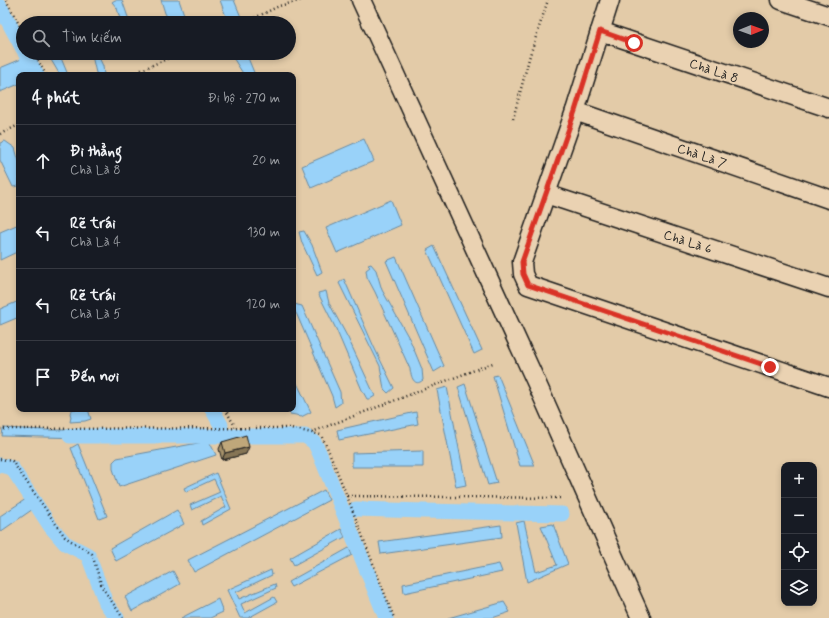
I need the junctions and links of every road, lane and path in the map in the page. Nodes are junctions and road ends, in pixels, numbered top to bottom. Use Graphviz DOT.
graph roads {
  1 [pos="6,0"];
  2 [pos="302,0"];
  3 [pos="361,0"];
  4 [pos="548,0"];
  5 [pos="610,0"];
  6 [pos="781,0"];
  7 [pos="258,16"];
  8 [pos="829,16"];
  9 [pos="16,19"];
  10 [pos="600,31"];
  11 [pos="38,60"];
  12 [pos="164,60"];
  13 [pos="44,72"];
  14 [pos="137,72"];
  15 [pos="829,108"];
  16 [pos="575,111"];
  17 [pos="513,119"];
  18 [pos="16,126"];
  19 [pos="0,134"];
  20 [pos="546,194"];
  21 [pos="829,199"];
  22 [pos="829,288"];
  23 [pos="493,363"];
  24 [pos="829,387"];
  25 [pos="227,412"];
  26 [pos="0,429"];
  27 [pos="236,429"];
  28 [pos="312,432"];
  29 [pos="0,459"];
  30 [pos="347,496"];
  31 [pos="560,498"];
  32 [pos="123,618"];
  33 [pos="394,618"];
  34 [pos="641,618"];
  1 -- 9 [label="path"];
  2 -- 7 [label="path"];
  3 -- 34 [label="street"];
  4 -- 17 [label="path"];
  5 -- 10 [label="street"];
  6 -- 8 [label="street"];
  10 -- 15 [label="street, Chà Là 8"];
  10 -- 16 [label="street"];
  11 -- 13 [label="path"];
  12 -- 14 [label="path"];
  16 -- 20 [label="street"];
  16 -- 21 [label="street, Chà Là 7"];
  18 -- 19 [label="path"];
  20 -- 22 [label="street, Chà Là 6"];
  20 -- 24 [label="street"];
  23 -- 28 [label="path"];
  25 -- 27 [label="path"];
  26 -- 27 [label="path"];
  27 -- 28 [label="path"];
  28 -- 30 [label="path"];
  29 -- 32 [label="path"];
  30 -- 31 [label="path"];
  30 -- 33 [label="path"];
}
